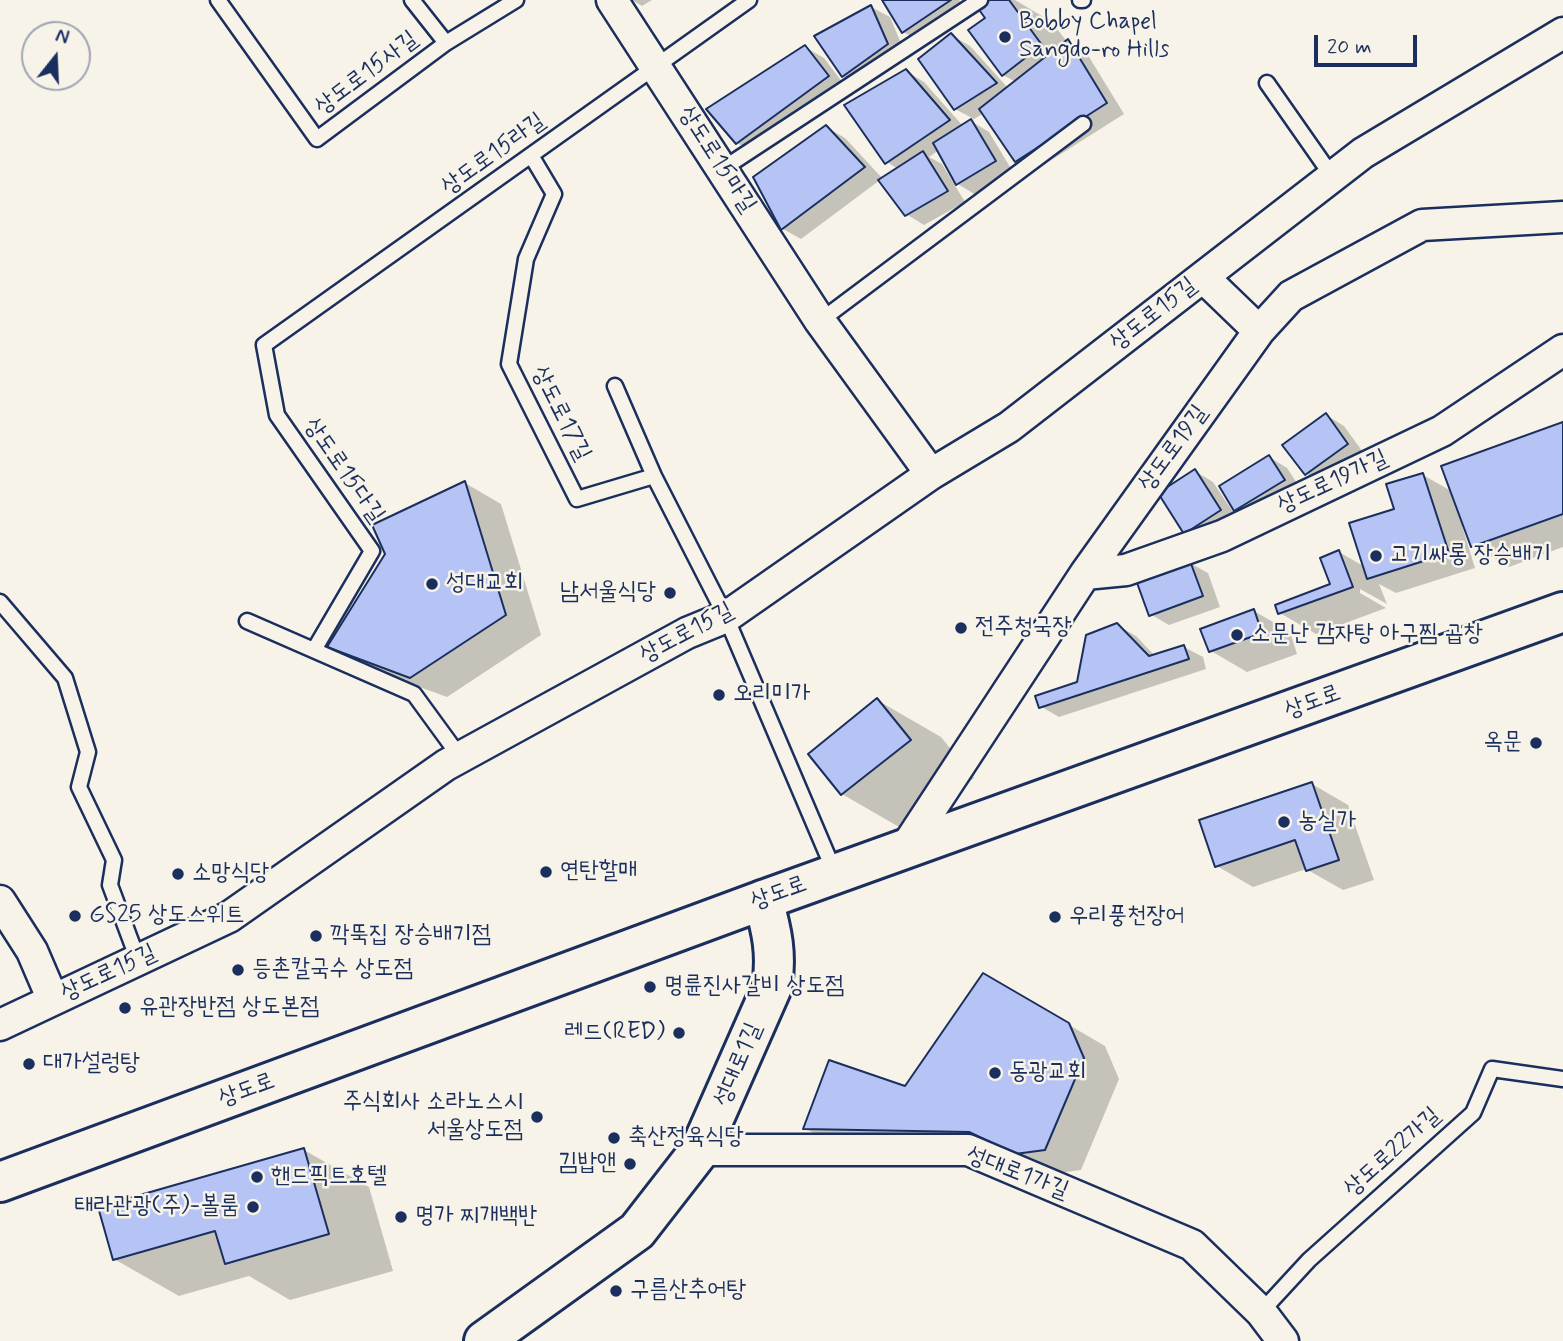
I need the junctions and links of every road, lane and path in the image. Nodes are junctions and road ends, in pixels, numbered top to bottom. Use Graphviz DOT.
graph roads {
  1 [pos="218,0"];
  2 [pos="412,0"];
  3 [pos="516,0"];
  4 [pos="612,0"];
  5 [pos="749,0"];
  6 [pos="980,0"];
  7 [pos="1563,33"];
  8 [pos="446,43"];
  9 [pos="655,64"];
  10 [pos="1267,83"];
  11 [pos="1083,124"];
  12 [pos="532,157"];
  13 [pos="721,170"];
  14 [pos="1332,176"];
  15 [pos="1563,217"];
  16 [pos="1203,276"];
  17 [pos="820,321"];
  18 [pos="1259,331"];
  19 [pos="264,345"];
  20 [pos="1563,350"];
  21 [pos="615,386"];
  22 [pos="932,474"];
  23 [pos="654,476"];
  24 [pos="1085,574"];
  25 [pos="0,601"];
  26 [pos="726,617"];
  27 [pos="1562,617"];
  28 [pos="247,621"];
  29 [pos="314,650"];
  30 [pos="460,757"];
  31 [pos="904,850"];
  32 [pos="836,874"];
  33 [pos="763,900"];
  34 [pos="0,901"];
  35 [pos="138,960"];
  36 [pos="53,1000"];
  37 [pos="0,1026"];
  38 [pos="1563,1079"];
  39 [pos="700,1150"];
  40 [pos="0,1182"];
  41 [pos="1261,1312"];
  42 [pos="484,1341"];
  43 [pos="1283,1341"];
  1 -- 8 [label="lane, 상도로15사길"];
  2 -- 8 [label="lane, 상도로15사길"];
  3 -- 8 [label="lane, 상도로15사길"];
  4 -- 9 [label="street, 상도로15마길"];
  5 -- 9 [label="lane, 상도로15라길"];
  6 -- 13 [label="lane"];
  7 -- 14 [label="street, 상도로15길"];
  9 -- 12 [label="lane, 상도로15라길"];
  9 -- 13 [label="street, 상도로15마길"];
  10 -- 14 [label="lane"];
  11 -- 17 [label="lane"];
  12 -- 19 [label="lane, 상도로15라길"];
  12 -- 23 [label="lane, 상도로17길"];
  13 -- 17 [label="street, 상도로15마길"];
  14 -- 16 [label="street, 상도로15길"];
  15 -- 18 [label="street, 상도로19길"];
  16 -- 18 [label="street"];
  16 -- 22 [label="street, 상도로15길"];
  17 -- 22 [label="street, 상도로15마길"];
  18 -- 24 [label="street, 상도로19길"];
  19 -- 29 [label="lane, 상도로15다길"];
  20 -- 24 [label="street, 상도로19가길"];
  21 -- 23 [label="lane"];
  22 -- 26 [label="street, 상도로15길"];
  23 -- 26 [label="lane"];
  24 -- 31 [label="street, 상도로19길"];
  25 -- 35 [label="lane"];
  26 -- 30 [label="street, 상도로15길"];
  26 -- 32 [label="lane"];
  27 -- 31 [label="main road, 상도로"];
  28 -- 29 [label="lane"];
  29 -- 30 [label="lane"];
  30 -- 35 [label="street, 상도로15길"];
  31 -- 32 [label="main road, 상도로"];
  32 -- 33 [label="main road, 상도로"];
  33 -- 39 [label="main road, 성대로1길"];
  33 -- 40 [label="main road, 상도로"];
  34 -- 36 [label="street"];
  35 -- 36 [label="street, 상도로15길"];
  36 -- 37 [label="street, 상도로15길"];
  38 -- 41 [label="lane, 상도로22가길"];
  39 -- 41 [label="street, 성대로1가길"];
  39 -- 42 [label="main road, 성대로1길"];
  41 -- 43 [label="street, 성대로1가길"];
}
